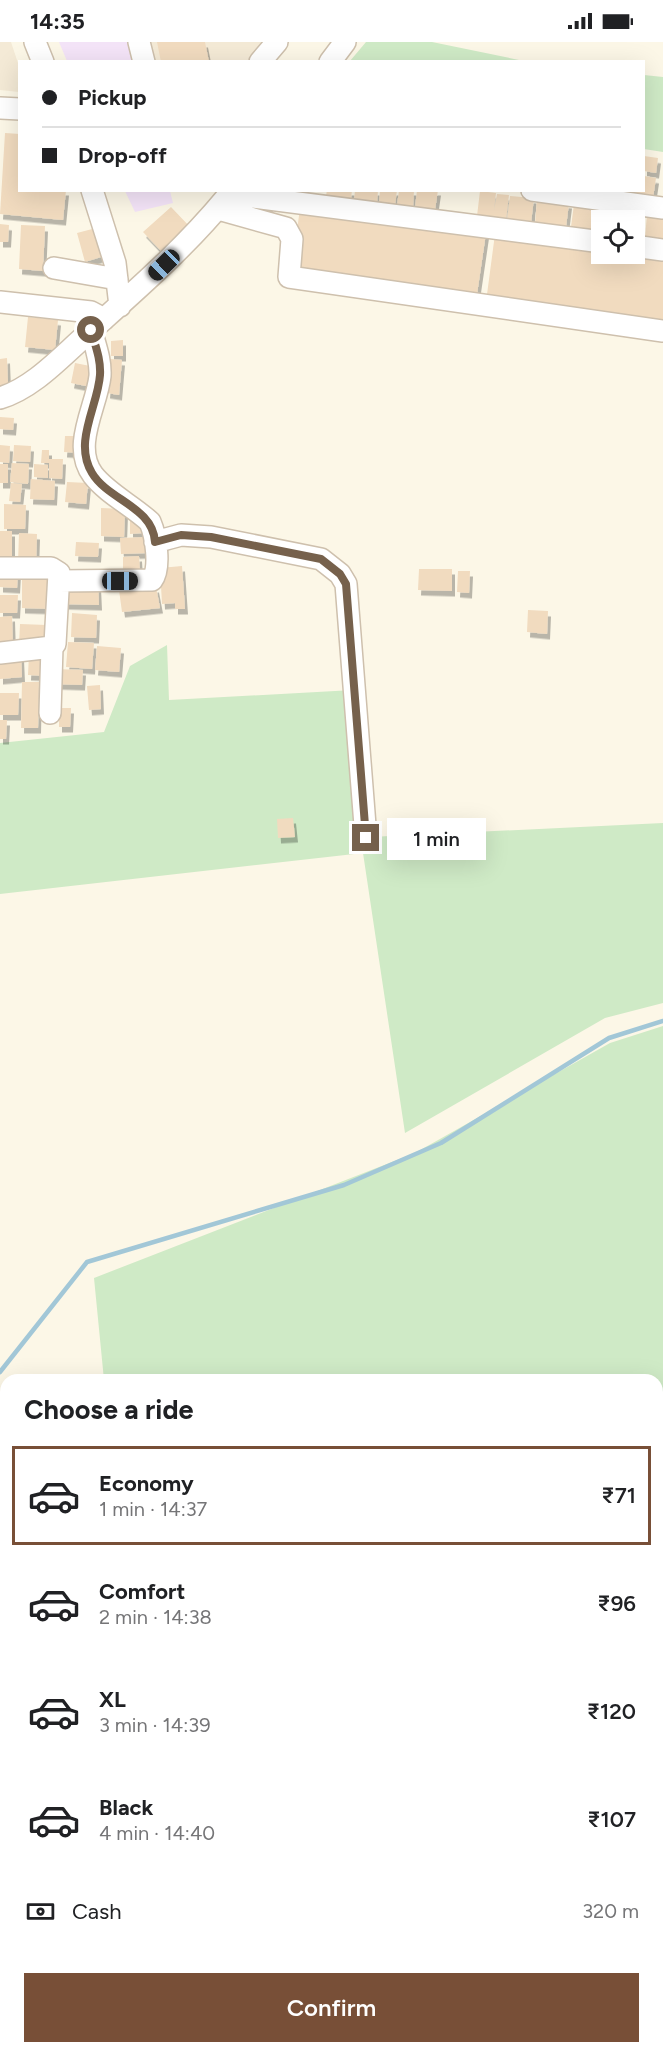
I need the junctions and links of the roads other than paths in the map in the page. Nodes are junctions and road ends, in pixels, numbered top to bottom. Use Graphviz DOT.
graph roads {
  1 [pos="35,42"];
  2 [pos="139,42"];
  3 [pos="345,42"];
  4 [pos="42,60"];
  5 [pos="144,60"];
  6 [pos="332,60"];
  7 [pos="0,108"];
  8 [pos="18,109"];
  9 [pos="93,192"];
  10 [pos="547,192"];
  11 [pos="226,198"];
  12 [pos="663,208"];
  13 [pos="591,241"];
  14 [pos="645,248"];
  15 [pos="663,250"];
  16 [pos="54,267"];
  17 [pos="117,279"];
  18 [pos="0,302"];
  19 [pos="105,318"];
  20 [pos="663,332"];
  21 [pos="0,398"];
  22 [pos="155,542"];
  23 [pos="0,568"];
  24 [pos="59,582"];
  25 [pos="52,647"];
  26 [pos="0,653"];
  27 [pos="50,713"];
  28 [pos="366,838"];
  1 -- 4 [label="street"];
  2 -- 5 [label="street"];
  3 -- 6 [label="street"];
  7 -- 8 [label="street"];
  9 -- 17 [label="street"];
  10 -- 12 [label="street"];
  11 -- 13 [label="street"];
  11 -- 19 [label="street"];
  11 -- 20 [label="street"];
  14 -- 15 [label="street"];
  16 -- 17 [label="street"];
  17 -- 19 [label="street"];
  18 -- 19 [label="street"];
  19 -- 21 [label="street"];
  19 -- 22 [label="street"];
  22 -- 24 [label="street"];
  22 -- 28 [label="street"];
  23 -- 24 [label="street"];
  24 -- 25 [label="street"];
  25 -- 26 [label="street"];
  25 -- 27 [label="street"];
}
